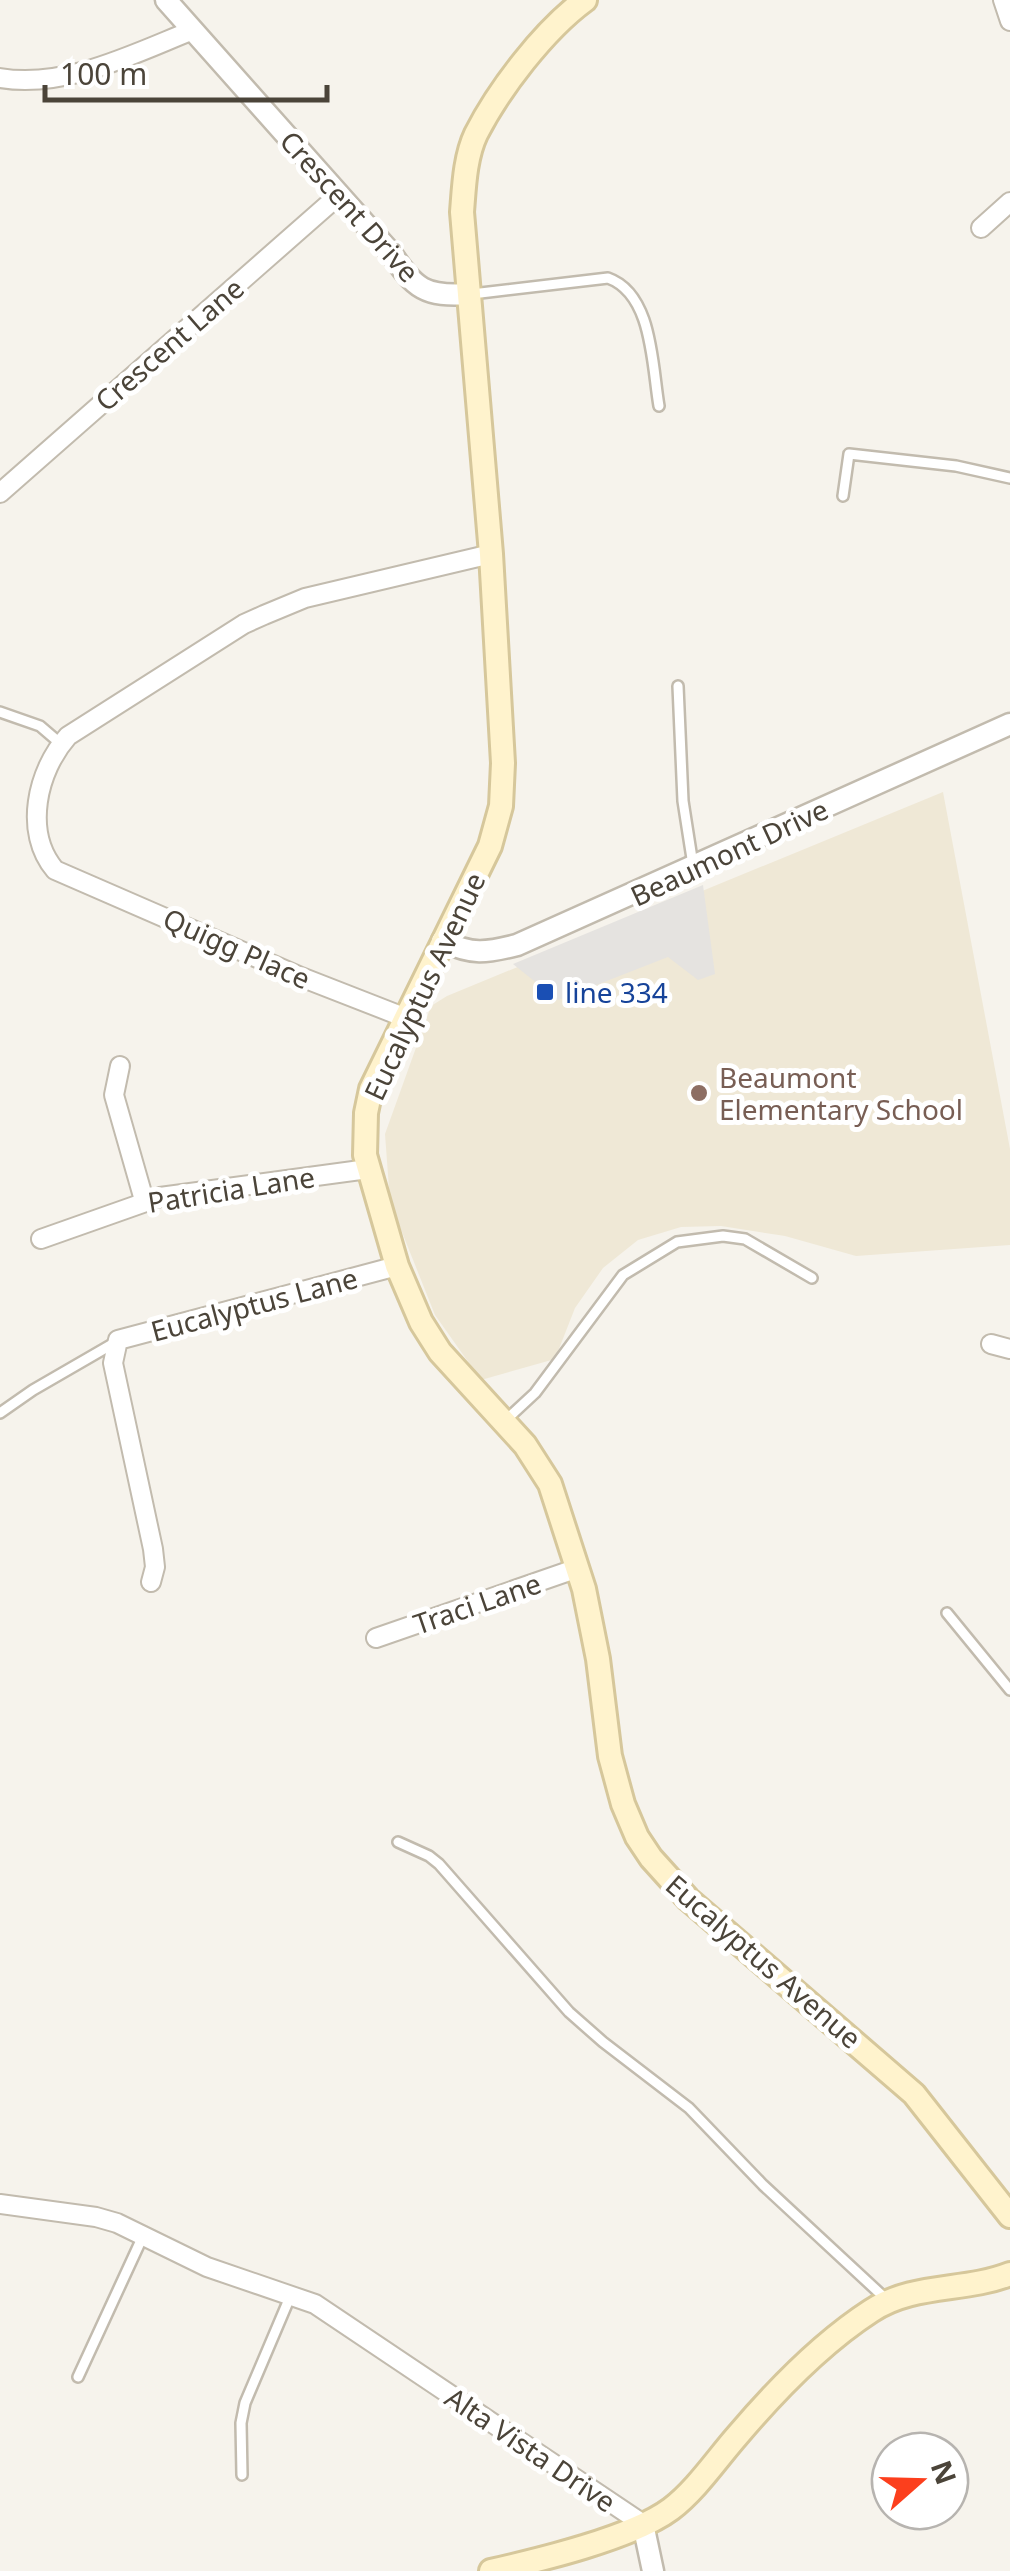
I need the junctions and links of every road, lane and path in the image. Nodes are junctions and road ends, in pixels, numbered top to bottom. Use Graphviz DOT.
graph roads {
  1 [pos="166,0"];
  2 [pos="586,0"];
  3 [pos="1003,0"];
  4 [pos="1010,22"];
  5 [pos="193,30"];
  6 [pos="0,78"];
  7 [pos="339,194"];
  8 [pos="1010,202"];
  9 [pos="981,228"];
  10 [pos="470,294"];
  11 [pos="659,406"];
  12 [pos="1010,478"];
  13 [pos="0,493"];
  14 [pos="844,496"];
  15 [pos="491,554"];
  16 [pos="678,686"];
  17 [pos="0,712"];
  18 [pos="1010,724"];
  19 [pos="61,744"];
  20 [pos="694,868"];
  21 [pos="442,941"];
  22 [pos="406,1018"];
  23 [pos="120,1066"];
  24 [pos="368,1169"];
  25 [pos="144,1200"];
  26 [pos="40,1239"];
  27 [pos="398,1266"];
  28 [pos="812,1278"];
  29 [pos="118,1340"];
  30 [pos="0,1413"];
  31 [pos="504,1422"];
  32 [pos="578,1568"];
  33 [pos="151,1582"];
  34 [pos="947,1613"];
  35 [pos="376,1638"];
  36 [pos="1010,1690"];
  37 [pos="398,1842"];
  38 [pos="0,2204"];
  39 [pos="1010,2216"];
  40 [pos="143,2236"];
  41 [pos="1010,2274"];
  42 [pos="291,2294"];
  43 [pos="888,2302"];
  44 [pos="78,2377"];
  45 [pos="242,2475"];
  46 [pos="643,2524"];
  47 [pos="491,2571"];
  48 [pos="653,2571"];
  1 -- 5 [label="street, Crescent Drive"];
  2 -- 10 [label="main road, Eucalyptus Avenue"];
  3 -- 4 [label="street"];
  5 -- 6 [label="street"];
  5 -- 7 [label="street, Crescent Drive"];
  7 -- 10 [label="street, Crescent Drive"];
  7 -- 13 [label="street, Crescent Lane"];
  8 -- 9 [label="street"];
  10 -- 11 [label="lane"];
  10 -- 15 [label="main road, Eucalyptus Avenue"];
  12 -- 14 [label="lane"];
  15 -- 19 [label="street"];
  15 -- 21 [label="main road, Eucalyptus Avenue"];
  16 -- 20 [label="lane"];
  17 -- 19 [label="lane"];
  18 -- 20 [label="street, Beaumont Drive"];
  19 -- 22 [label="street, Quigg Place"];
  20 -- 21 [label="street, Beaumont Drive"];
  21 -- 22 [label="main road, Eucalyptus Avenue"];
  22 -- 24 [label="main road, Eucalyptus Avenue"];
  23 -- 25 [label="street"];
  24 -- 25 [label="street, Patricia Lane"];
  24 -- 27 [label="main road, Eucalyptus Avenue"];
  25 -- 26 [label="street, Patricia Lane"];
  27 -- 29 [label="street, Eucalyptus Lane"];
  27 -- 31 [label="main road, Eucalyptus Avenue"];
  28 -- 31 [label="lane"];
  29 -- 30 [label="lane"];
  29 -- 33 [label="street, Eucalyptus Lane"];
  31 -- 32 [label="main road, Eucalyptus Avenue"];
  32 -- 35 [label="street, Traci Lane"];
  32 -- 39 [label="main road, Eucalyptus Avenue"];
  34 -- 36 [label="lane"];
  37 -- 43 [label="lane"];
  38 -- 40 [label="street, Alta Vista Drive"];
  40 -- 42 [label="street, Alta Vista Drive"];
  40 -- 44 [label="lane"];
  41 -- 43 [label="main road, Alta Vista Drive"];
  42 -- 45 [label="lane"];
  42 -- 46 [label="street, Alta Vista Drive"];
  43 -- 46 [label="main road, Alta Vista Drive"];
  46 -- 47 [label="main road"];
  46 -- 48 [label="street"];
}
